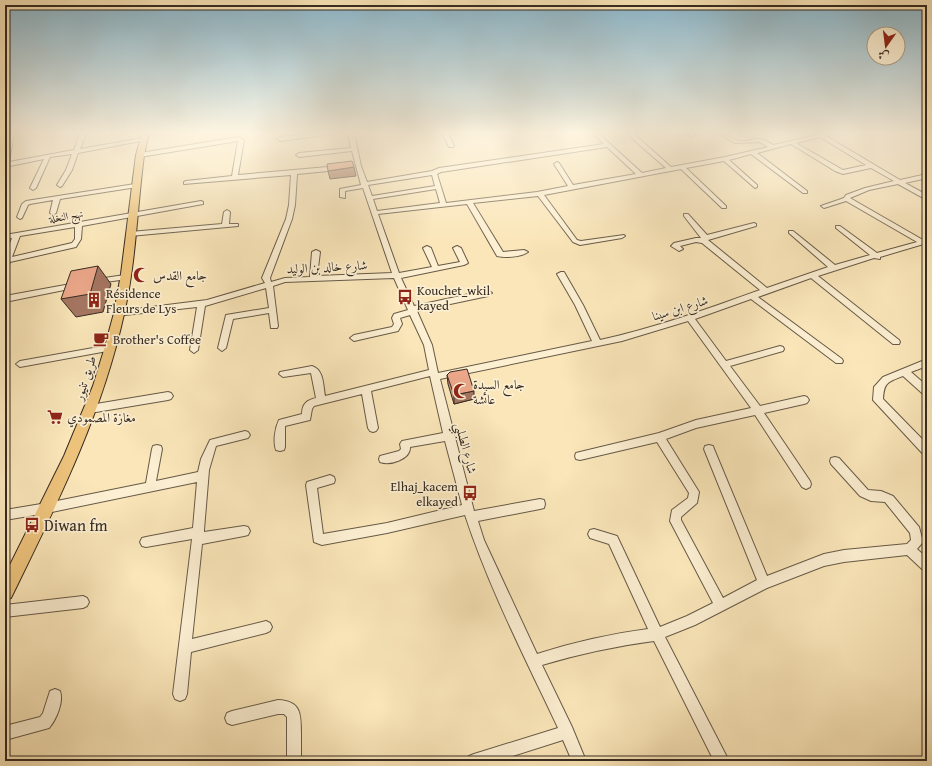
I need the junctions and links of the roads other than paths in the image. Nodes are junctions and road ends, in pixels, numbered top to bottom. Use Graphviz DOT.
graph roads {
  1 [pos="42,169"];
  2 [pos="68,169"];
  3 [pos="138,169"];
  4 [pos="236,169"];
  5 [pos="329,169"];
  6 [pos="353,169"];
  7 [pos="447,169"];
  8 [pos="559,169"];
  9 [pos="634,169"];
  10 [pos="670,169"];
  11 [pos="684,169"];
  12 [pos="736,169"];
  13 [pos="774,169"];
  14 [pos="835,169"];
  15 [pos="858,169"];
  16 [pos="875,169"];
  17 [pos="434,172"];
  18 [pos="294,173"];
  19 [pos="641,175"];
  20 [pos="927,176"];
  21 [pos="235,177"];
  22 [pos="899,182"];
  23 [pos="186,183"];
  24 [pos="60,185"];
  25 [pos="364,185"];
  26 [pos="135,186"];
  27 [pos="755,186"];
  28 [pos="439,187"];
  29 [pos="33,188"];
  30 [pos="572,188"];
  31 [pos="805,192"];
  32 [pos="540,194"];
  33 [pos="57,197"];
  34 [pos="344,197"];
  35 [pos="369,198"];
  36 [pos="847,198"];
  37 [pos="927,198"];
  38 [pos="469,202"];
  39 [pos="201,203"];
  40 [pos="444,205"];
  41 [pos="824,206"];
  42 [pos="724,207"];
  43 [pos="227,212"];
  44 [pos="374,213"];
  45 [pos="53,214"];
  46 [pos="686,215"];
  47 [pos="131,216"];
  48 [pos="20,217"];
  49 [pos="79,225"];
  50 [pos="236,225"];
  51 [pos="754,225"];
  52 [pos="225,226"];
  53 [pos="838,228"];
  54 [pos="791,232"];
  55 [pos="130,234"];
  56 [pos="17,235"];
  57 [pos="622,236"];
  58 [pos="5,237"];
  59 [pos="803,238"];
  60 [pos="704,240"];
  61 [pos="925,241"];
  62 [pos="427,248"];
  63 [pos="456,248"];
  64 [pos="679,249"];
  65 [pos="316,252"];
  66 [pos="524,252"];
  67 [pos="877,257"];
  68 [pos="6,263"];
  69 [pos="836,267"];
  70 [pos="436,269"];
  71 [pos="561,274"];
  72 [pos="396,275"];
  73 [pos="812,275"];
  74 [pos="125,277"];
  75 [pos="313,280"];
  76 [pos="269,285"];
  77 [pos="767,292"];
  78 [pos="488,293"];
  79 [pos="753,297"];
  80 [pos="5,299"];
  81 [pos="201,304"];
  82 [pos="273,310"];
  83 [pos="413,310"];
  84 [pos="119,314"];
  85 [pos="690,318"];
  86 [pos="274,326"];
  87 [pos="354,338"];
  88 [pos="896,342"];
  89 [pos="598,343"];
  90 [pos="110,348"];
  91 [pos="222,348"];
  92 [pos="780,349"];
  93 [pos="194,350"];
  94 [pos="839,361"];
  95 [pos="927,362"];
  96 [pos="20,364"];
  97 [pos="724,365"];
  98 [pos="905,372"];
  99 [pos="283,374"];
  100 [pos="435,374"];
  101 [pos="366,390"];
  102 [pos="926,391"];
  103 [pos="168,396"];
  104 [pos="321,400"];
  105 [pos="804,400"];
  106 [pos="90,409"];
  107 [pos="758,411"];
  108 [pos="373,428"];
  109 [pos="245,435"];
  110 [pos="449,436"];
  111 [pos="659,437"];
  112 [pos="280,447"];
  113 [pos="157,449"];
  114 [pos="709,449"];
  115 [pos="927,451"];
  116 [pos="580,456"];
  117 [pos="384,459"];
  118 [pos="835,462"];
  119 [pos="202,476"];
  120 [pos="330,480"];
  121 [pos="806,484"];
  122 [pos="150,487"];
  123 [pos="540,504"];
  124 [pos="47,508"];
  125 [pos="470,513"];
  126 [pos="5,514"];
  127 [pos="244,531"];
  128 [pos="594,534"];
  129 [pos="198,535"];
  130 [pos="146,542"];
  131 [pos="909,549"];
  132 [pos="927,566"];
  133 [pos="764,583"];
  134 [pos="5,592"];
  135 [pos="83,602"];
  136 [pos="721,606"];
  137 [pos="5,611"];
  138 [pos="266,628"];
  139 [pos="658,634"];
  140 [pos="186,647"];
  141 [pos="534,661"];
  142 [pos="180,694"];
  143 [pos="55,696"];
  144 [pos="232,718"];
  145 [pos="567,732"];
  146 [pos="5,733"];
  147 [pos="294,761"];
  148 [pos="474,761"];
  149 [pos="579,761"];
  150 [pos="722,761"];
  1 -- 29 [label="street"];
  2 -- 24 [label="street"];
  3 -- 26 [label="main road, طريق تنيور"];
  4 -- 21 [label="street"];
  5 -- 18 [label="street"];
  6 -- 25 [label="street, شارع الطبلبي"];
  7 -- 17 [label="street"];
  8 -- 30 [label="street"];
  9 -- 19 [label="street"];
  10 -- 19 [label="street"];
  11 -- 42 [label="street"];
  12 -- 27 [label="street"];
  13 -- 31 [label="street"];
  14 -- 15 [label="street"];
  16 -- 22 [label="street"];
  17 -- 25 [label="street"];
  17 -- 28 [label="street"];
  18 -- 21 [label="street"];
  18 -- 76 [label="street"];
  19 -- 30 [label="street"];
  20 -- 22 [label="street"];
  21 -- 23 [label="street"];
  22 -- 36 [label="street"];
  22 -- 37 [label="street"];
  25 -- 34 [label="street"];
  25 -- 35 [label="street, شارع الطبلبي"];
  26 -- 33 [label="street"];
  26 -- 47 [label="main road, طريق تنيور"];
  28 -- 35 [label="street"];
  28 -- 40 [label="street"];
  30 -- 32 [label="street"];
  32 -- 38 [label="street"];
  32 -- 57 [label="street"];
  33 -- 45 [label="street"];
  33 -- 48 [label="street"];
  35 -- 44 [label="street, شارع الطبلبي"];
  36 -- 41 [label="street"];
  36 -- 61 [label="street"];
  38 -- 40 [label="street"];
  38 -- 66 [label="street"];
  39 -- 47 [label="street, نهج النخلة"];
  40 -- 44 [label="street"];
  43 -- 52 [label="street"];
  44 -- 72 [label="street, شارع الطبلبي"];
  46 -- 60 [label="street"];
  47 -- 49 [label="street, نهج النخلة"];
  47 -- 55 [label="main road, طريق تنيور"];
  49 -- 56 [label="street, نهج النخلة"];
  49 -- 68 [label="street"];
  50 -- 52 [label="street"];
  51 -- 60 [label="street"];
  52 -- 55 [label="street"];
  53 -- 67 [label="street"];
  54 -- 69 [label="street"];
  55 -- 74 [label="main road, طريق تنيور"];
  56 -- 58 [label="street, نهج النخلة"];
  56 -- 68 [label="street"];
  59 -- 69 [label="street"];
  60 -- 64 [label="street"];
  60 -- 77 [label="street"];
  61 -- 67 [label="street, شارع ابن سينا"];
  62 -- 70 [label="street"];
  63 -- 70 [label="street, شارع خالد بن الوليد"];
  65 -- 75 [label="street"];
  67 -- 69 [label="street, شارع ابن سينا"];
  69 -- 73 [label="street, شارع ابن سينا"];
  70 -- 72 [label="street, شارع خالد بن الوليد"];
  71 -- 89 [label="street"];
  72 -- 75 [label="street, شارع خالد بن الوليد"];
  72 -- 83 [label="street, شارع الطبلبي"];
  73 -- 77 [label="street, شارع ابن سينا"];
  73 -- 88 [label="street"];
  74 -- 80 [label="street"];
  74 -- 84 [label="main road, طريق تنيور"];
  75 -- 76 [label="street, شارع خالد بن الوليد"];
  76 -- 81 [label="street, شارع خالد بن الوليد"];
  76 -- 82 [label="street"];
  77 -- 79 [label="street, شارع ابن سينا"];
  78 -- 83 [label="street"];
  79 -- 85 [label="street, شارع ابن سينا"];
  79 -- 94 [label="street"];
  81 -- 84 [label="street, شارع خالد بن الوليد"];
  81 -- 93 [label="street"];
  82 -- 86 [label="street"];
  82 -- 91 [label="street"];
  83 -- 87 [label="street"];
  83 -- 100 [label="street, شارع الطبلبي"];
  84 -- 90 [label="main road, طريق تنيور"];
  85 -- 89 [label="street, شارع ابن سينا"];
  85 -- 97 [label="street"];
  89 -- 100 [label="street, شارع ابن سينا"];
  90 -- 96 [label="street"];
  90 -- 106 [label="main road, طريق تنيور"];
  92 -- 97 [label="street"];
  95 -- 98 [label="street"];
  97 -- 107 [label="street"];
  98 -- 102 [label="street"];
  98 -- 115 [label="street"];
  99 -- 104 [label="street"];
  100 -- 101 [label="street, شارع ابن سينا"];
  100 -- 110 [label="street, شارع الطبلبي"];
  101 -- 104 [label="street, شارع ابن سينا"];
  101 -- 108 [label="street"];
  103 -- 106 [label="street"];
  104 -- 112 [label="street"];
  105 -- 107 [label="street"];
  106 -- 124 [label="main road, طريق تنيور"];
  107 -- 111 [label="street"];
  107 -- 121 [label="street"];
  109 -- 119 [label="street"];
  110 -- 117 [label="street"];
  110 -- 125 [label="street, شارع الطبلبي"];
  111 -- 116 [label="street"];
  111 -- 136 [label="street"];
  113 -- 122 [label="street"];
  114 -- 133 [label="street"];
  118 -- 131 [label="street"];
  119 -- 122 [label="street"];
  119 -- 129 [label="street"];
  120 -- 125 [label="street"];
  122 -- 124 [label="street"];
  123 -- 125 [label="street"];
  124 -- 126 [label="street"];
  124 -- 134 [label="main road, طريق تنيور"];
  125 -- 141 [label="street, شارع الطبلبي"];
  127 -- 129 [label="street"];
  128 -- 139 [label="street"];
  129 -- 130 [label="street"];
  129 -- 140 [label="street"];
  131 -- 132 [label="street"];
  131 -- 133 [label="street"];
  133 -- 136 [label="street"];
  135 -- 137 [label="street"];
  136 -- 139 [label="street"];
  138 -- 140 [label="street"];
  139 -- 141 [label="street"];
  139 -- 150 [label="street"];
  140 -- 142 [label="street"];
  141 -- 145 [label="street, شارع الطبلبي"];
  143 -- 146 [label="street"];
  144 -- 147 [label="street"];
  145 -- 148 [label="street"];
  145 -- 149 [label="street, شارع الطبلبي"];
}
